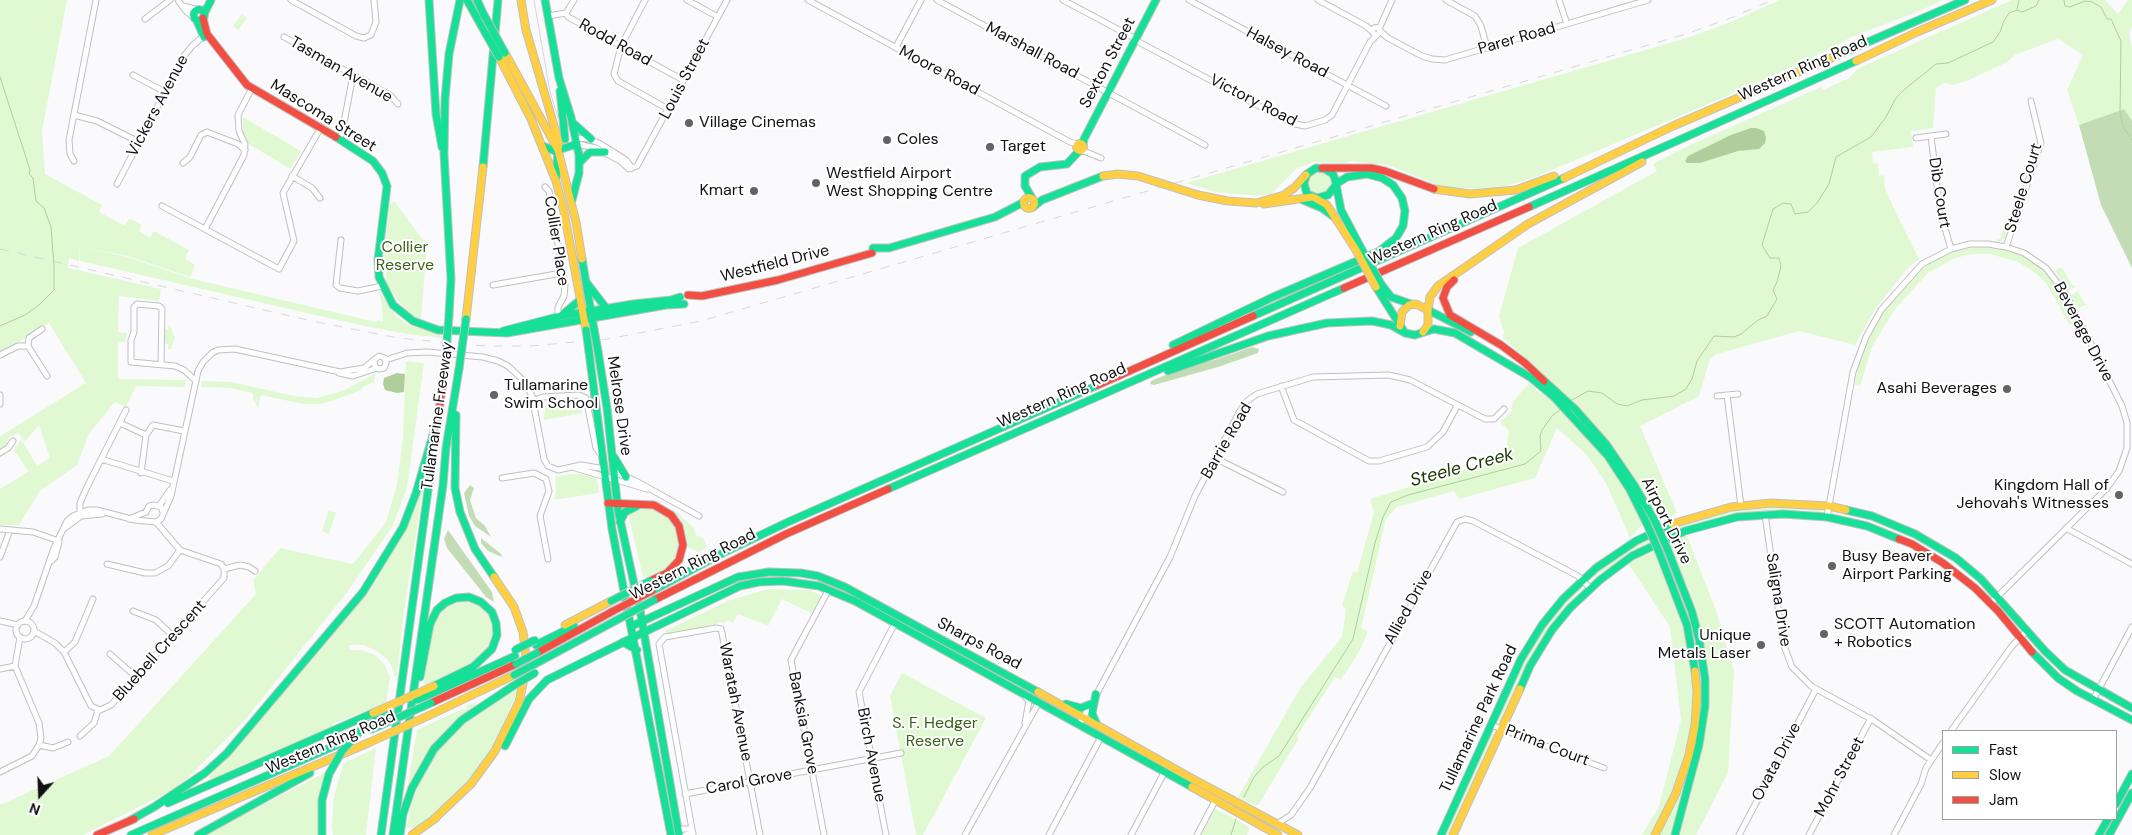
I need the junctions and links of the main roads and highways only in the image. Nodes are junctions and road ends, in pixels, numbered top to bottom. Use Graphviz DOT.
graph roads {
  1 [pos="429,0"];
  2 [pos="460,0"];
  3 [pos="477,0"];
  4 [pos="498,0"];
  5 [pos="521,0"];
  6 [pos="545,0"];
  7 [pos="1156,0"];
  8 [pos="1966,0"];
  9 [pos="1992,0"];
  10 [pos="210,1"];
  11 [pos="468,1"];
  12 [pos="502,55"];
  13 [pos="559,78"];
  14 [pos="1812,82"];
  15 [pos="572,122"];
  16 [pos="1673,126"];
  17 [pos="553,136"];
  18 [pos="565,139"];
  19 [pos="591,139"];
  20 [pos="576,141"];
  21 [pos="541,142"];
  22 [pos="558,150"];
  23 [pos="605,152"];
  24 [pos="444,154"];
  25 [pos="580,162"];
  26 [pos="1322,168"];
  27 [pos="1306,175"];
  28 [pos="556,181"];
  29 [pos="1336,184"];
  30 [pos="1312,197"];
  31 [pos="572,200"];
  32 [pos="1301,200"];
  33 [pos="1029,202"];
  34 [pos="1256,203"];
  35 [pos="1339,221"];
  36 [pos="1359,249"];
  37 [pos="1491,250"];
  38 [pos="586,282"];
  39 [pos="1378,285"];
  40 [pos="688,295"];
  41 [pos="680,296"];
  42 [pos="702,296"];
  43 [pos="580,300"];
  44 [pos="686,304"];
  45 [pos="1412,304"];
  46 [pos="606,308"];
  47 [pos="1428,310"];
  48 [pos="591,315"];
  49 [pos="560,316"];
  50 [pos="583,316"];
  51 [pos="1400,326"];
  52 [pos="498,332"];
  53 [pos="1405,332"];
  54 [pos="1423,332"];
  55 [pos="1547,386"];
  56 [pos="1076,394"];
  57 [pos="455,402"];
  58 [pos="1056,414"];
  59 [pos="1580,419"];
  60 [pos="437,422"];
  61 [pos="612,454"];
  62 [pos="626,477"];
  63 [pos="608,503"];
  64 [pos="641,504"];
  65 [pos="618,505"];
  66 [pos="620,522"];
  67 [pos="758,573"];
  68 [pos="758,582"];
  69 [pos="651,586"];
  70 [pos="639,605"];
  71 [pos="612,606"];
  72 [pos="657,614"];
  73 [pos="642,621"];
  74 [pos="660,623"];
  75 [pos="632,626"];
  76 [pos="644,632"];
  77 [pos="634,637"];
  78 [pos="584,638"];
  79 [pos="646,641"];
  80 [pos="623,642"];
  81 [pos="637,650"];
  82 [pos="1025,684"];
  83 [pos="433,690"];
  84 [pos="1096,694"];
  85 [pos="1048,697"];
  86 [pos="1039,702"];
  87 [pos="1091,704"];
  88 [pos="2132,708"];
  89 [pos="2132,720"];
  90 [pos="1097,725"];
  91 [pos="368,743"];
  92 [pos="665,756"];
  93 [pos="656,758"];
  94 [pos="2132,774"];
  95 [pos="1190,778"];
  96 [pos="1186,786"];
  97 [pos="2132,792"];
  98 [pos="2117,802"];
  99 [pos="1268,819"];
  100 [pos="2108,820"];
  101 [pos="129,821"];
  102 [pos="432,821"];
  103 [pos="394,825"];
  104 [pos="679,832"];
  105 [pos="414,834"];
  106 [pos="97,835"];
  107 [pos="131,835"];
  108 [pos="152,835"];
  109 [pos="198,835"];
  110 [pos="322,835"];
  111 [pos="381,835"];
  112 [pos="393,835"];
  113 [pos="400,835"];
  114 [pos="671,835"];
  115 [pos="1278,835"];
  116 [pos="1298,835"];
  117 [pos="1441,835"];
  118 [pos="1453,835"];
  119 [pos="1655,835"];
  120 [pos="1675,835"];
  121 [pos="2100,835"];
  122 [pos="2109,835"];
  1 -- 24 [label="main road"];
  2 -- 24 [label="main road, Tullamarine Freeway"];
  3 -- 12 [label="main road, Melrose Drive, bridge"];
  4 -- 57 [label="main road, Tullamarine Freeway, bridge"];
  5 -- 17 [label="main road"];
  6 -- 13 [label="main road"];
  7 -- 33 [label="main road, Sexton Street"];
  8 -- 16 [label="main road, Western Ring Road"];
  9 -- 14 [label="main road, Western Ring Road"];
  10 -- 52 [label="main road, Mascoma Street"];
  11 -- 12 [label="main road, Melrose Drive, bridge"];
  12 -- 17 [label="main road, Melrose Drive"];
  12 -- 21 [label="main road, Melrose Drive"];
  13 -- 15 [label="main road"];
  13 -- 18 [label="main road"];
  14 -- 37 [label="main road"];
  14 -- 58 [label="main road, Western Ring Road"];
  15 -- 19 [label="main road"];
  15 -- 20 [label="main road"];
  16 -- 26 [label="main road"];
  16 -- 56 [label="main road, Western Ring Road"];
  17 -- 18 [label="main road"];
  17 -- 21 [label="main road"];
  17 -- 22 [label="main road, Melrose Drive"];
  18 -- 20 [label="main road"];
  18 -- 22 [label="main road"];
  20 -- 22 [label="main road"];
  20 -- 25 [label="main road"];
  21 -- 22 [label="main road"];
  21 -- 28 [label="main road, Melrose Drive"];
  22 -- 28 [label="main road"];
  22 -- 31 [label="main road, Melrose Drive"];
  23 -- 25 [label="main road"];
  24 -- 60 [label="main road, Tullamarine Freeway, bridge"];
  25 -- 31 [label="main road"];
  26 -- 27 [label="main road"];
  26 -- 29 [label="main road"];
  27 -- 30 [label="main road"];
  27 -- 34 [label="main road"];
  28 -- 43 [label="main road, Melrose Drive"];
  29 -- 30 [label="main road"];
  29 -- 36 [label="main road"];
  29 -- 56 [label="main road"];
  30 -- 32 [label="main road"];
  30 -- 35 [label="main road"];
  31 -- 38 [label="main road, Melrose Drive"];
  32 -- 34 [label="main road"];
  32 -- 35 [label="main road"];
  33 -- 34 [label="main road, bridge"];
  33 -- 42 [label="main road, Westfield Drive"];
  35 -- 36 [label="main road"];
  36 -- 39 [label="main road, bridge"];
  37 -- 47 [label="main road"];
  37 -- 55 [label="main road"];
  38 -- 46 [label="main road"];
  38 -- 48 [label="main road, Melrose Drive"];
  39 -- 45 [label="main road"];
  39 -- 51 [label="main road"];
  40 -- 41 [label="main road"];
  40 -- 42 [label="main road, Westfield Drive"];
  40 -- 44 [label="main road"];
  41 -- 44 [label="main road"];
  41 -- 46 [label="main road"];
  42 -- 44 [label="main road, Westfield Drive"];
  43 -- 49 [label="main road"];
  43 -- 50 [label="main road, Melrose Drive"];
  44 -- 48 [label="main road, Westfield Drive"];
  45 -- 47 [label="main road"];
  45 -- 51 [label="main road"];
  46 -- 48 [label="main road"];
  47 -- 54 [label="main road"];
  47 -- 55 [label="main road, Airport Drive"];
  48 -- 50 [label="main road, Mascoma Street"];
  48 -- 61 [label="main road, Melrose Drive, bridge"];
  49 -- 50 [label="main road, Mascoma Street"];
  49 -- 52 [label="main road, Mascoma Street"];
  50 -- 52 [label="main road, Mascoma Street"];
  50 -- 63 [label="main road, Melrose Drive, bridge"];
  51 -- 53 [label="main road"];
  53 -- 54 [label="main road"];
  53 -- 58 [label="main road"];
  54 -- 55 [label="main road, Airport Drive"];
  55 -- 59 [label="main road, Airport Drive"];
  56 -- 69 [label="main road, Western Ring Road"];
  57 -- 102 [label="main road"];
  57 -- 103 [label="main road, Tullamarine Freeway"];
  58 -- 78 [label="main road, Western Ring Road, bridge"];
  59 -- 119 [label="main road, Airport Drive, bridge"];
  59 -- 120 [label="main road, Airport Drive, bridge"];
  60 -- 101 [label="main road"];
  60 -- 111 [label="main road, Tullamarine Freeway"];
  61 -- 62 [label="main road"];
  61 -- 65 [label="main road, Melrose Drive"];
  63 -- 65 [label="main road"];
  63 -- 75 [label="main road, Melrose Drive"];
  64 -- 65 [label="main road"];
  64 -- 66 [label="main road"];
  64 -- 69 [label="main road"];
  65 -- 66 [label="main road, Melrose Drive"];
  66 -- 70 [label="main road, Melrose Drive"];
  67 -- 68 [label="main road"];
  67 -- 72 [label="main road, Sharps Road"];
  67 -- 82 [label="main road, Sharps Road"];
  68 -- 74 [label="main road, Sharps Road"];
  68 -- 86 [label="main road, Sharps Road"];
  69 -- 71 [label="main road, Western Ring Road, bridge"];
  70 -- 72 [label="main road"];
  70 -- 73 [label="main road, Melrose Drive"];
  71 -- 83 [label="main road, bridge"];
  71 -- 107 [label="main road, Western Ring Road, bridge"];
  72 -- 73 [label="main road, Sharps Road"];
  73 -- 75 [label="main road, Sharps Road"];
  73 -- 76 [label="main road, Melrose Drive"];
  74 -- 76 [label="main road, Sharps Road"];
  74 -- 79 [label="main road"];
  75 -- 77 [label="main road, Melrose Drive"];
  76 -- 77 [label="main road, Sharps Road"];
  76 -- 79 [label="main road, Melrose Drive"];
  77 -- 80 [label="main road, Sharps Road"];
  77 -- 81 [label="main road, Melrose Drive"];
  78 -- 91 [label="main road, Western Ring Road, bridge"];
  78 -- 113 [label="main road, bridge"];
  79 -- 92 [label="main road, Melrose Drive"];
  80 -- 81 [label="main road"];
  80 -- 102 [label="main road, Sharps Road"];
  81 -- 93 [label="main road, Melrose Drive"];
  82 -- 85 [label="main road, Sharps Road"];
  82 -- 86 [label="main road"];
  83 -- 101 [label="main road, bridge"];
  83 -- 103 [label="main road"];
  83 -- 110 [label="main road, bridge"];
  84 -- 90 [label="main road"];
  85 -- 87 [label="main road"];
  85 -- 90 [label="main road, Sharps Road"];
  86 -- 96 [label="main road, Sharps Road"];
  88 -- 117 [label="main road, Tullamarine Park Road"];
  89 -- 118 [label="main road, Tullamarine Park Road"];
  90 -- 95 [label="main road, Sharps Road"];
  91 -- 108 [label="main road, Western Ring Road"];
  91 -- 109 [label="main road"];
  92 -- 93 [label="main road"];
  92 -- 104 [label="main road, Melrose Drive"];
  93 -- 114 [label="main road, Melrose Drive"];
  94 -- 98 [label="main road"];
  95 -- 96 [label="main road"];
  95 -- 99 [label="main road, Sharps Road"];
  96 -- 115 [label="main road, Sharps Road"];
  97 -- 122 [label="main road"];
  99 -- 115 [label="main road"];
  99 -- 116 [label="main road, Sharps Road"];
  100 -- 121 [label="main road"];
  101 -- 106 [label="main road"];
  102 -- 105 [label="main road"];
  103 -- 112 [label="main road, Tullamarine Freeway"];
}
